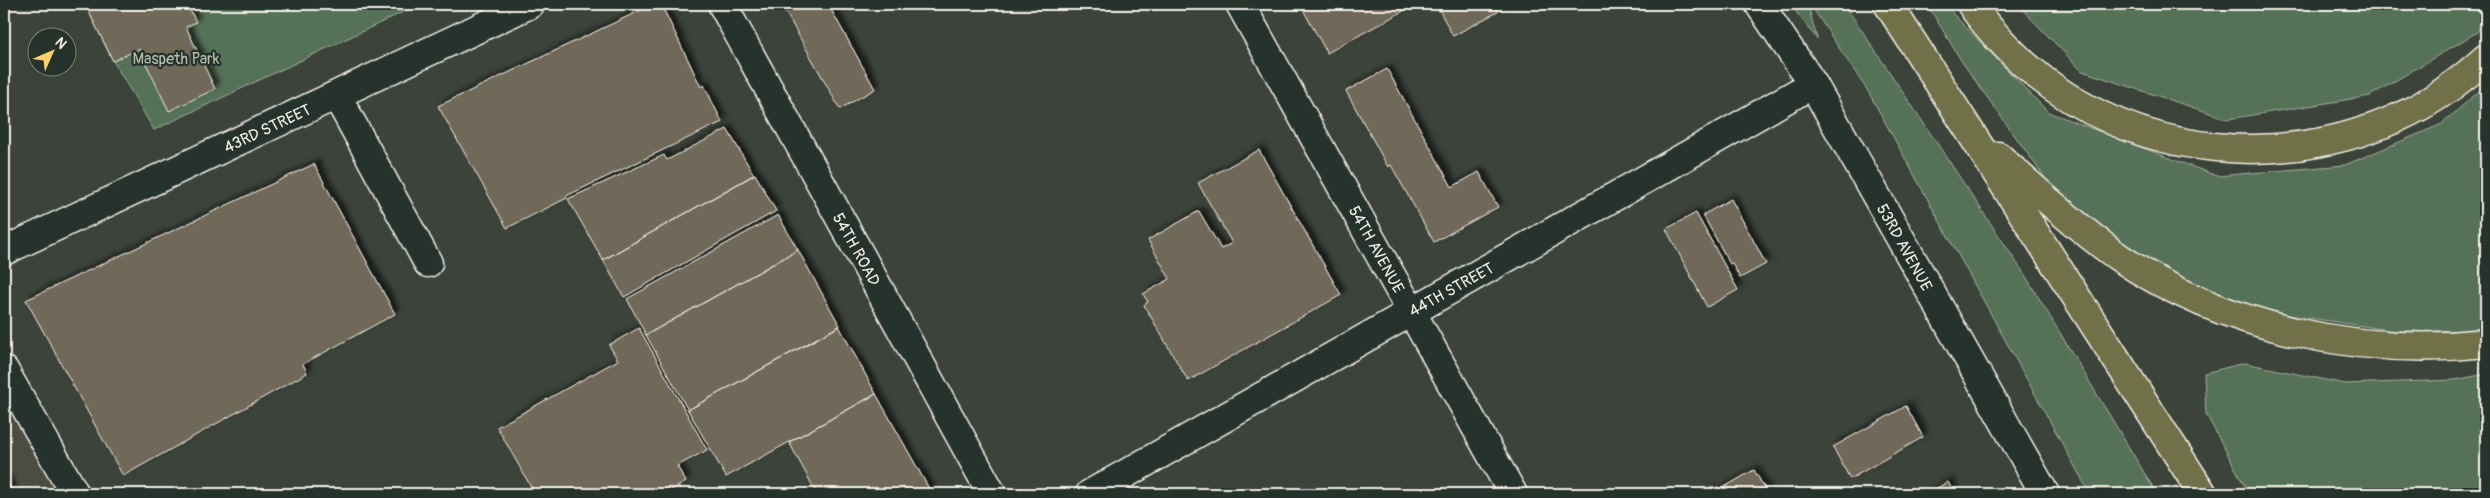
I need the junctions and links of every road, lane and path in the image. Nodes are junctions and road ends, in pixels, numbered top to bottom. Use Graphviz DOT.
graph roads {
  1 [pos="530,4"];
  2 [pos="722,4"];
  3 [pos="1240,4"];
  4 [pos="1759,4"];
  5 [pos="1888,4"];
  6 [pos="1970,4"];
  7 [pos="2486,58"];
  8 [pos="1813,84"];
  9 [pos="337,96"];
  10 [pos="1969,129"];
  11 [pos="4,251"];
  12 [pos="428,263"];
  13 [pos="1412,311"];
  14 [pos="2486,343"];
  15 [pos="4,370"];
  16 [pos="75,494"];
  17 [pos="992,494"];
  18 [pos="1090,494"];
  19 [pos="1513,494"];
  20 [pos="2045,494"];
  21 [pos="2203,494"];
  1 -- 9 [label="street, 43RD STREET"];
  2 -- 17 [label="street, 54TH ROAD"];
  3 -- 13 [label="street, 54TH AVENUE"];
  4 -- 8 [label="street, 53RD AVENUE"];
  5 -- 10 [label="highway"];
  6 -- 7 [label="highway"];
  8 -- 13 [label="street, 44TH STREET"];
  8 -- 20 [label="street, 53RD AVENUE"];
  9 -- 11 [label="street, 43RD STREET"];
  9 -- 12 [label="street"];
  10 -- 14 [label="highway"];
  10 -- 21 [label="highway"];
  13 -- 18 [label="street, 44TH STREET"];
  13 -- 19 [label="street, 54TH AVENUE"];
  15 -- 16 [label="street"];
}
